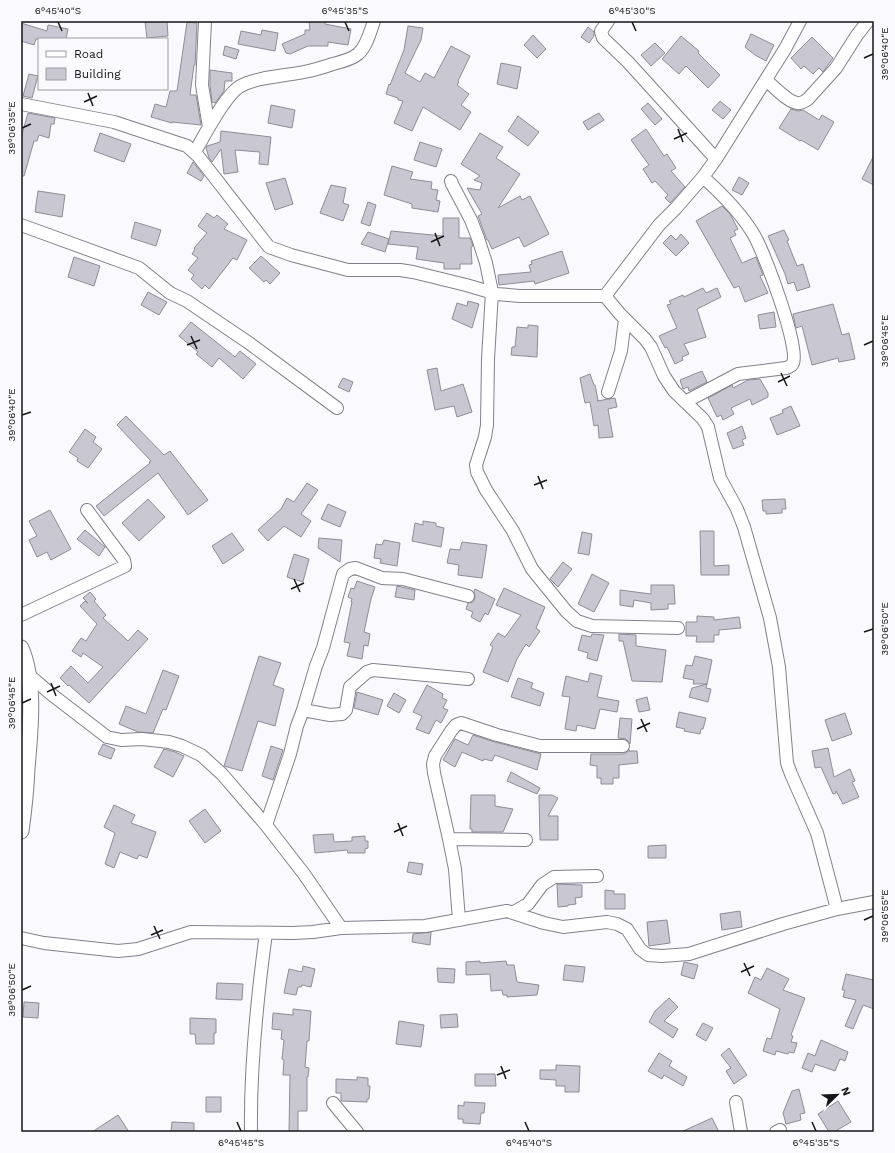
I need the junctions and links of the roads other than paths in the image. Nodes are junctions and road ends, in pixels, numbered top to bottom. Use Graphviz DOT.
graph roads {
  1 [pos="205,21"];
  2 [pos="374,21"];
  3 [pos="608,21"];
  4 [pos="800,21"];
  5 [pos="868,21"];
  6 [pos="766,80"];
  7 [pos="21,104"];
  8 [pos="210,127"];
  9 [pos="195,152"];
  10 [pos="716,159"];
  11 [pos="703,177"];
  12 [pos="451,181"];
  13 [pos="21,225"];
  14 [pos="492,292"];
  15 [pos="605,296"];
  16 [pos="625,319"];
  17 [pos="608,392"];
  18 [pos="685,402"];
  19 [pos="337,408"];
  20 [pos="87,510"];
  21 [pos="468,596"];
  22 [pos="21,615"];
  23 [pos="678,628"];
  24 [pos="21,648"];
  25 [pos="29,675"];
  26 [pos="468,679"];
  27 [pos="303,710"];
  28 [pos="623,746"];
  29 [pos="266,825"];
  30 [pos="21,830"];
  31 [pos="449,839"];
  32 [pos="526,840"];
  33 [pos="597,876"];
  34 [pos="874,902"];
  35 [pos="837,909"];
  36 [pos="514,912"];
  37 [pos="459,920"];
  38 [pos="342,928"];
  39 [pos="266,933"];
  40 [pos="21,938"];
  41 [pos="736,1102"];
  42 [pos="334,1103"];
  43 [pos="251,1132"];
  44 [pos="357,1132"];
  45 [pos="741,1132"];
  1 -- 8 [label="street"];
  2 -- 8 [label="street"];
  3 -- 10 [label="street"];
  4 -- 6 [label="street"];
  5 -- 6 [label="street"];
  6 -- 10 [label="street"];
  7 -- 9 [label="street"];
  8 -- 9 [label="street"];
  9 -- 14 [label="street"];
  10 -- 11 [label="street"];
  11 -- 15 [label="street"];
  11 -- 18 [label="street"];
  12 -- 14 [label="street"];
  13 -- 19 [label="street"];
  14 -- 15 [label="street"];
  14 -- 23 [label="street"];
  15 -- 16 [label="street"];
  16 -- 17 [label="street"];
  16 -- 18 [label="street"];
  18 -- 35 [label="street"];
  20 -- 22 [label="street"];
  21 -- 27 [label="street"];
  24 -- 25 [label="street"];
  25 -- 29 [label="street"];
  25 -- 30 [label="street"];
  26 -- 27 [label="street"];
  27 -- 29 [label="street"];
  28 -- 31 [label="street"];
  29 -- 38 [label="street"];
  31 -- 32 [label="street"];
  31 -- 37 [label="street"];
  33 -- 36 [label="street"];
  34 -- 35 [label="street"];
  35 -- 36 [label="street"];
  36 -- 37 [label="street"];
  37 -- 38 [label="street"];
  38 -- 39 [label="street"];
  39 -- 40 [label="street"];
  39 -- 43 [label="street"];
  41 -- 45 [label="street"];
  42 -- 44 [label="street"];
}
